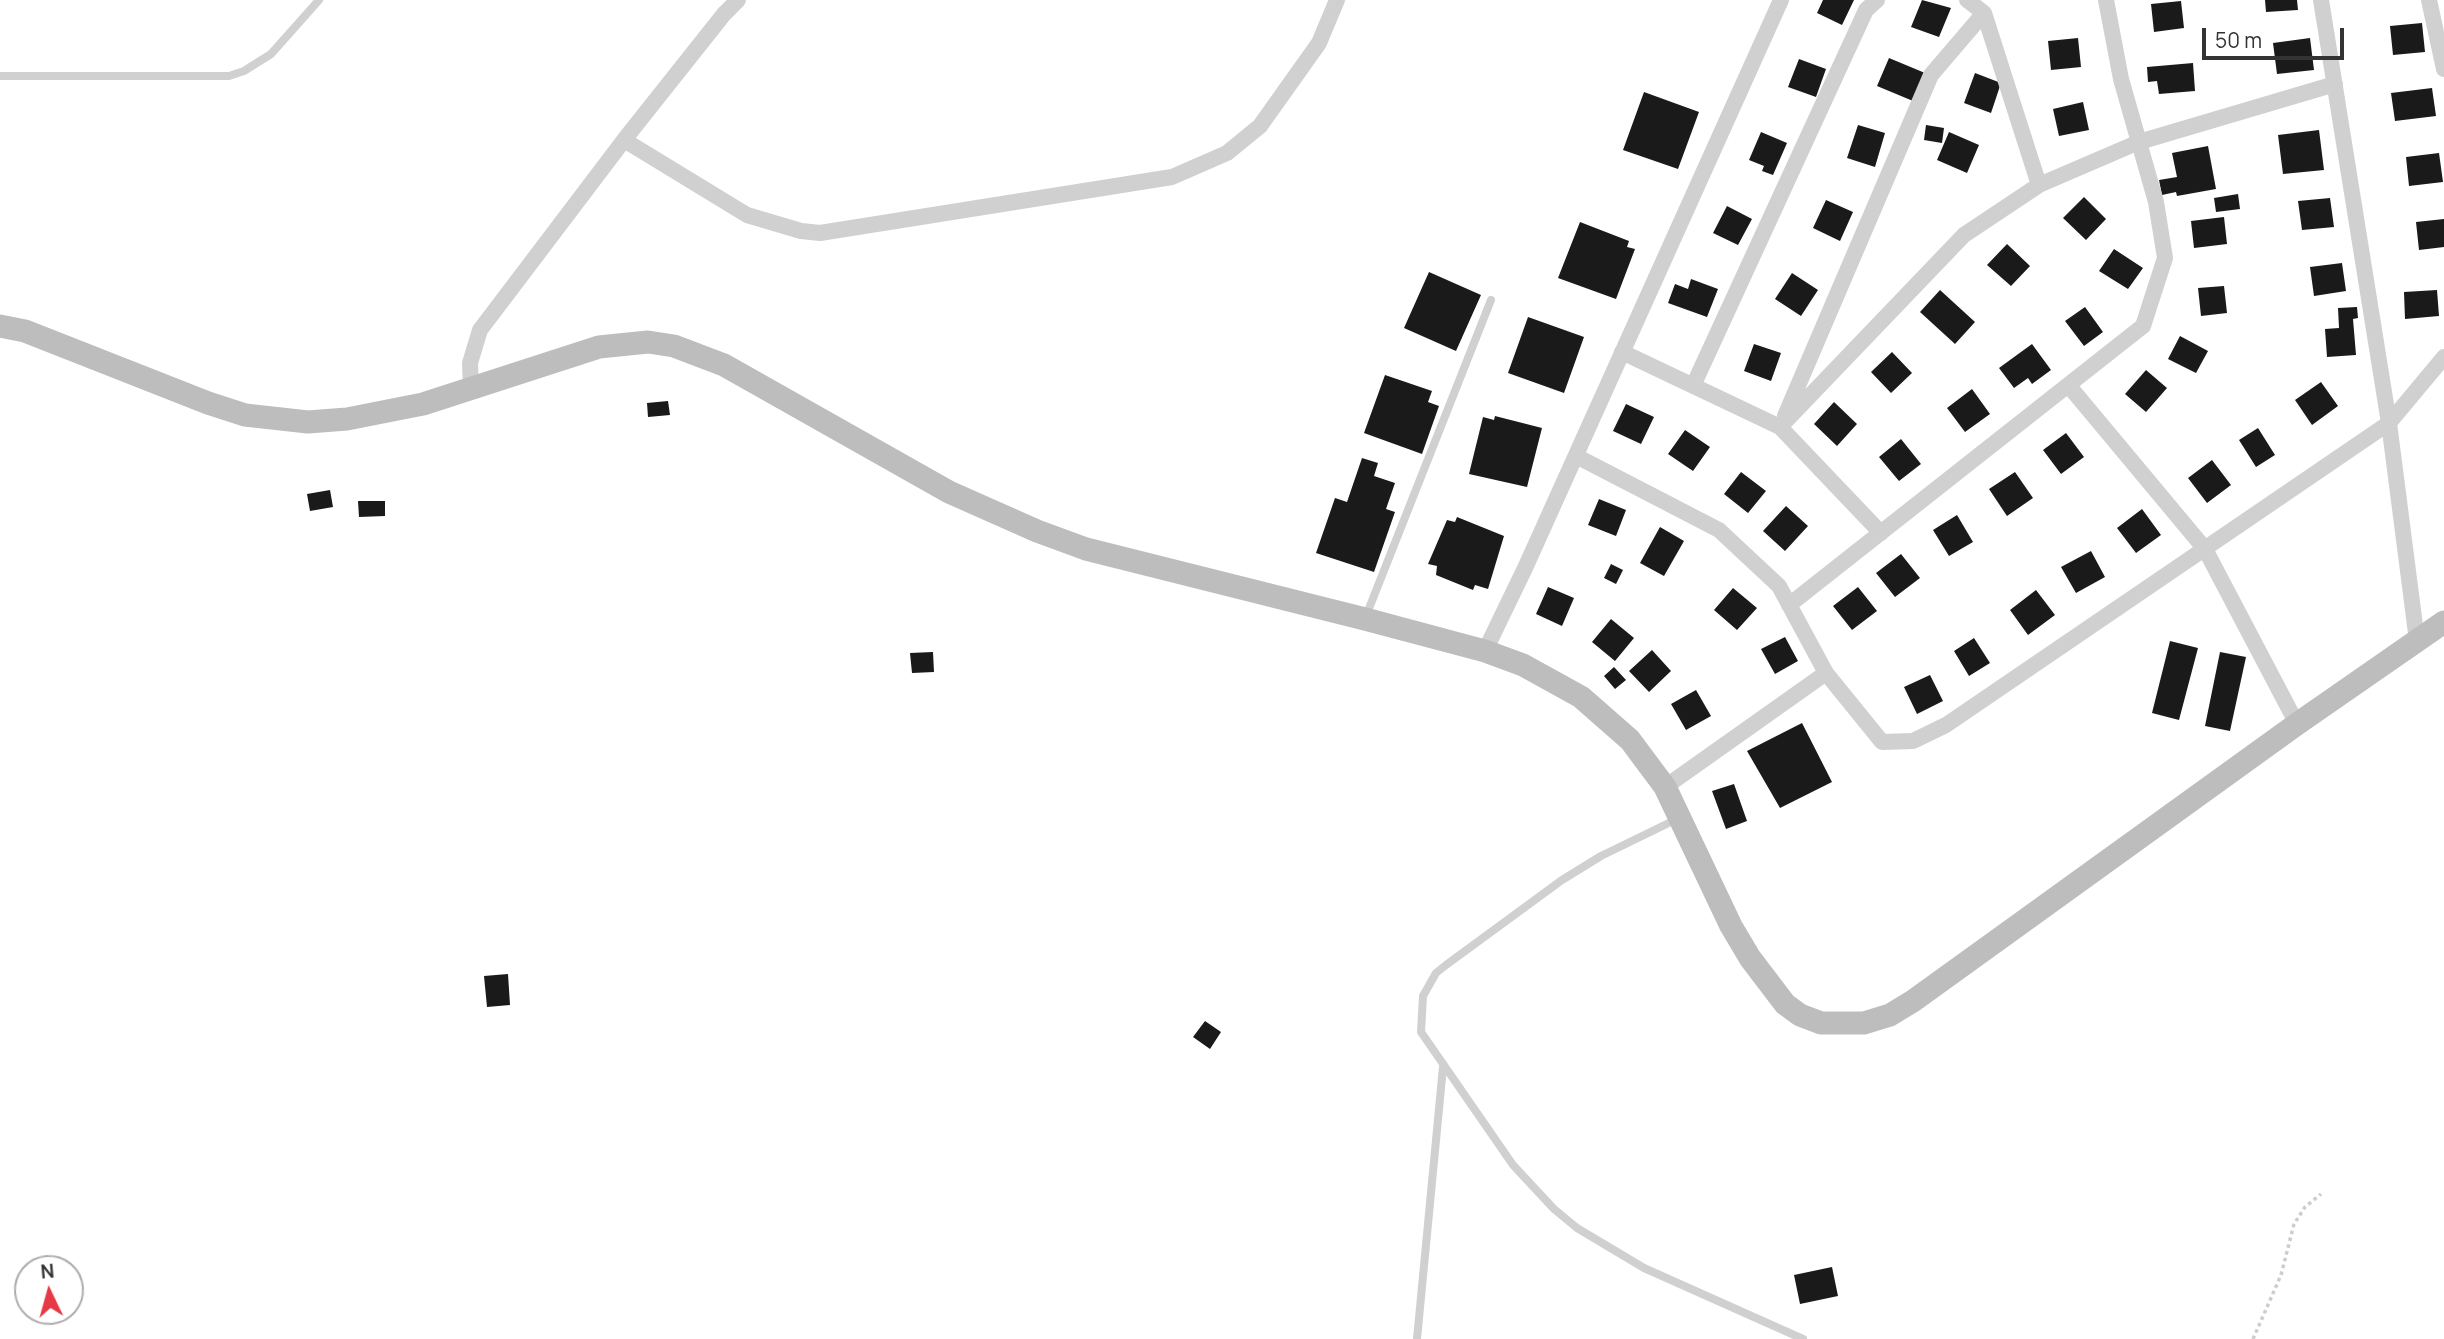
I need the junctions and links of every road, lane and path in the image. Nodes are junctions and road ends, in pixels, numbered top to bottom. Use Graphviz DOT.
graph roads {
  1 [pos="319,0"];
  2 [pos="738,0"];
  3 [pos="1337,0"];
  4 [pos="1781,0"];
  5 [pos="1877,0"];
  6 [pos="1967,0"];
  7 [pos="2106,0"];
  8 [pos="2321,0"];
  9 [pos="2429,0"];
  10 [pos="1984,13"];
  11 [pos="2444,69"];
  12 [pos="0,76"];
  13 [pos="2335,85"];
  14 [pos="624,140"];
  15 [pos="2139,142"];
  16 [pos="2039,184"];
  17 [pos="1491,300"];
  18 [pos="0,326"];
  19 [pos="1622,352"];
  20 [pos="2444,357"];
  21 [pos="1693,386"];
  22 [pos="2069,386"];
  23 [pos="471,390"];
  24 [pos="2389,424"];
  25 [pos="1780,427"];
  26 [pos="1576,456"];
  27 [pos="1881,533"];
  28 [pos="2205,549"];
  29 [pos="1789,605"];
  30 [pos="1365,619"];
  31 [pos="2444,622"];
  32 [pos="2417,640"];
  33 [pos="1485,651"];
  34 [pos="1826,673"];
  35 [pos="2297,724"];
  36 [pos="1665,786"];
  37 [pos="1680,818"];
  38 [pos="1443,1067"];
  39 [pos="2321,1194"];
  40 [pos="1417,1339"];
  41 [pos="1803,1339"];
  42 [pos="2253,1339"];
  1 -- 12 [label="lane"];
  2 -- 14 [label="street"];
  3 -- 14 [label="street"];
  4 -- 19 [label="street"];
  5 -- 21 [label="street"];
  6 -- 10 [label="street"];
  7 -- 15 [label="street"];
  8 -- 13 [label="street"];
  9 -- 11 [label="street"];
  10 -- 16 [label="street"];
  10 -- 25 [label="street"];
  13 -- 15 [label="street"];
  13 -- 24 [label="street"];
  14 -- 23 [label="street"];
  15 -- 16 [label="street"];
  15 -- 22 [label="street"];
  16 -- 25 [label="street"];
  17 -- 30 [label="lane"];
  18 -- 23 [label="street"];
  19 -- 21 [label="street"];
  19 -- 26 [label="street"];
  20 -- 24 [label="street"];
  21 -- 25 [label="street"];
  22 -- 27 [label="street"];
  22 -- 28 [label="street"];
  23 -- 30 [label="street"];
  24 -- 28 [label="street"];
  24 -- 32 [label="street"];
  25 -- 27 [label="street"];
  26 -- 29 [label="street"];
  26 -- 33 [label="street"];
  27 -- 29 [label="street"];
  28 -- 34 [label="street"];
  28 -- 35 [label="street"];
  29 -- 34 [label="street"];
  30 -- 33 [label="street"];
  31 -- 32 [label="street"];
  32 -- 35 [label="street"];
  33 -- 36 [label="street"];
  34 -- 36 [label="street"];
  35 -- 37 [label="street"];
  36 -- 37 [label="street"];
  37 -- 38 [label="lane"];
  38 -- 40 [label="lane"];
  38 -- 41 [label="lane"];
  39 -- 42 [label="path"];
}
